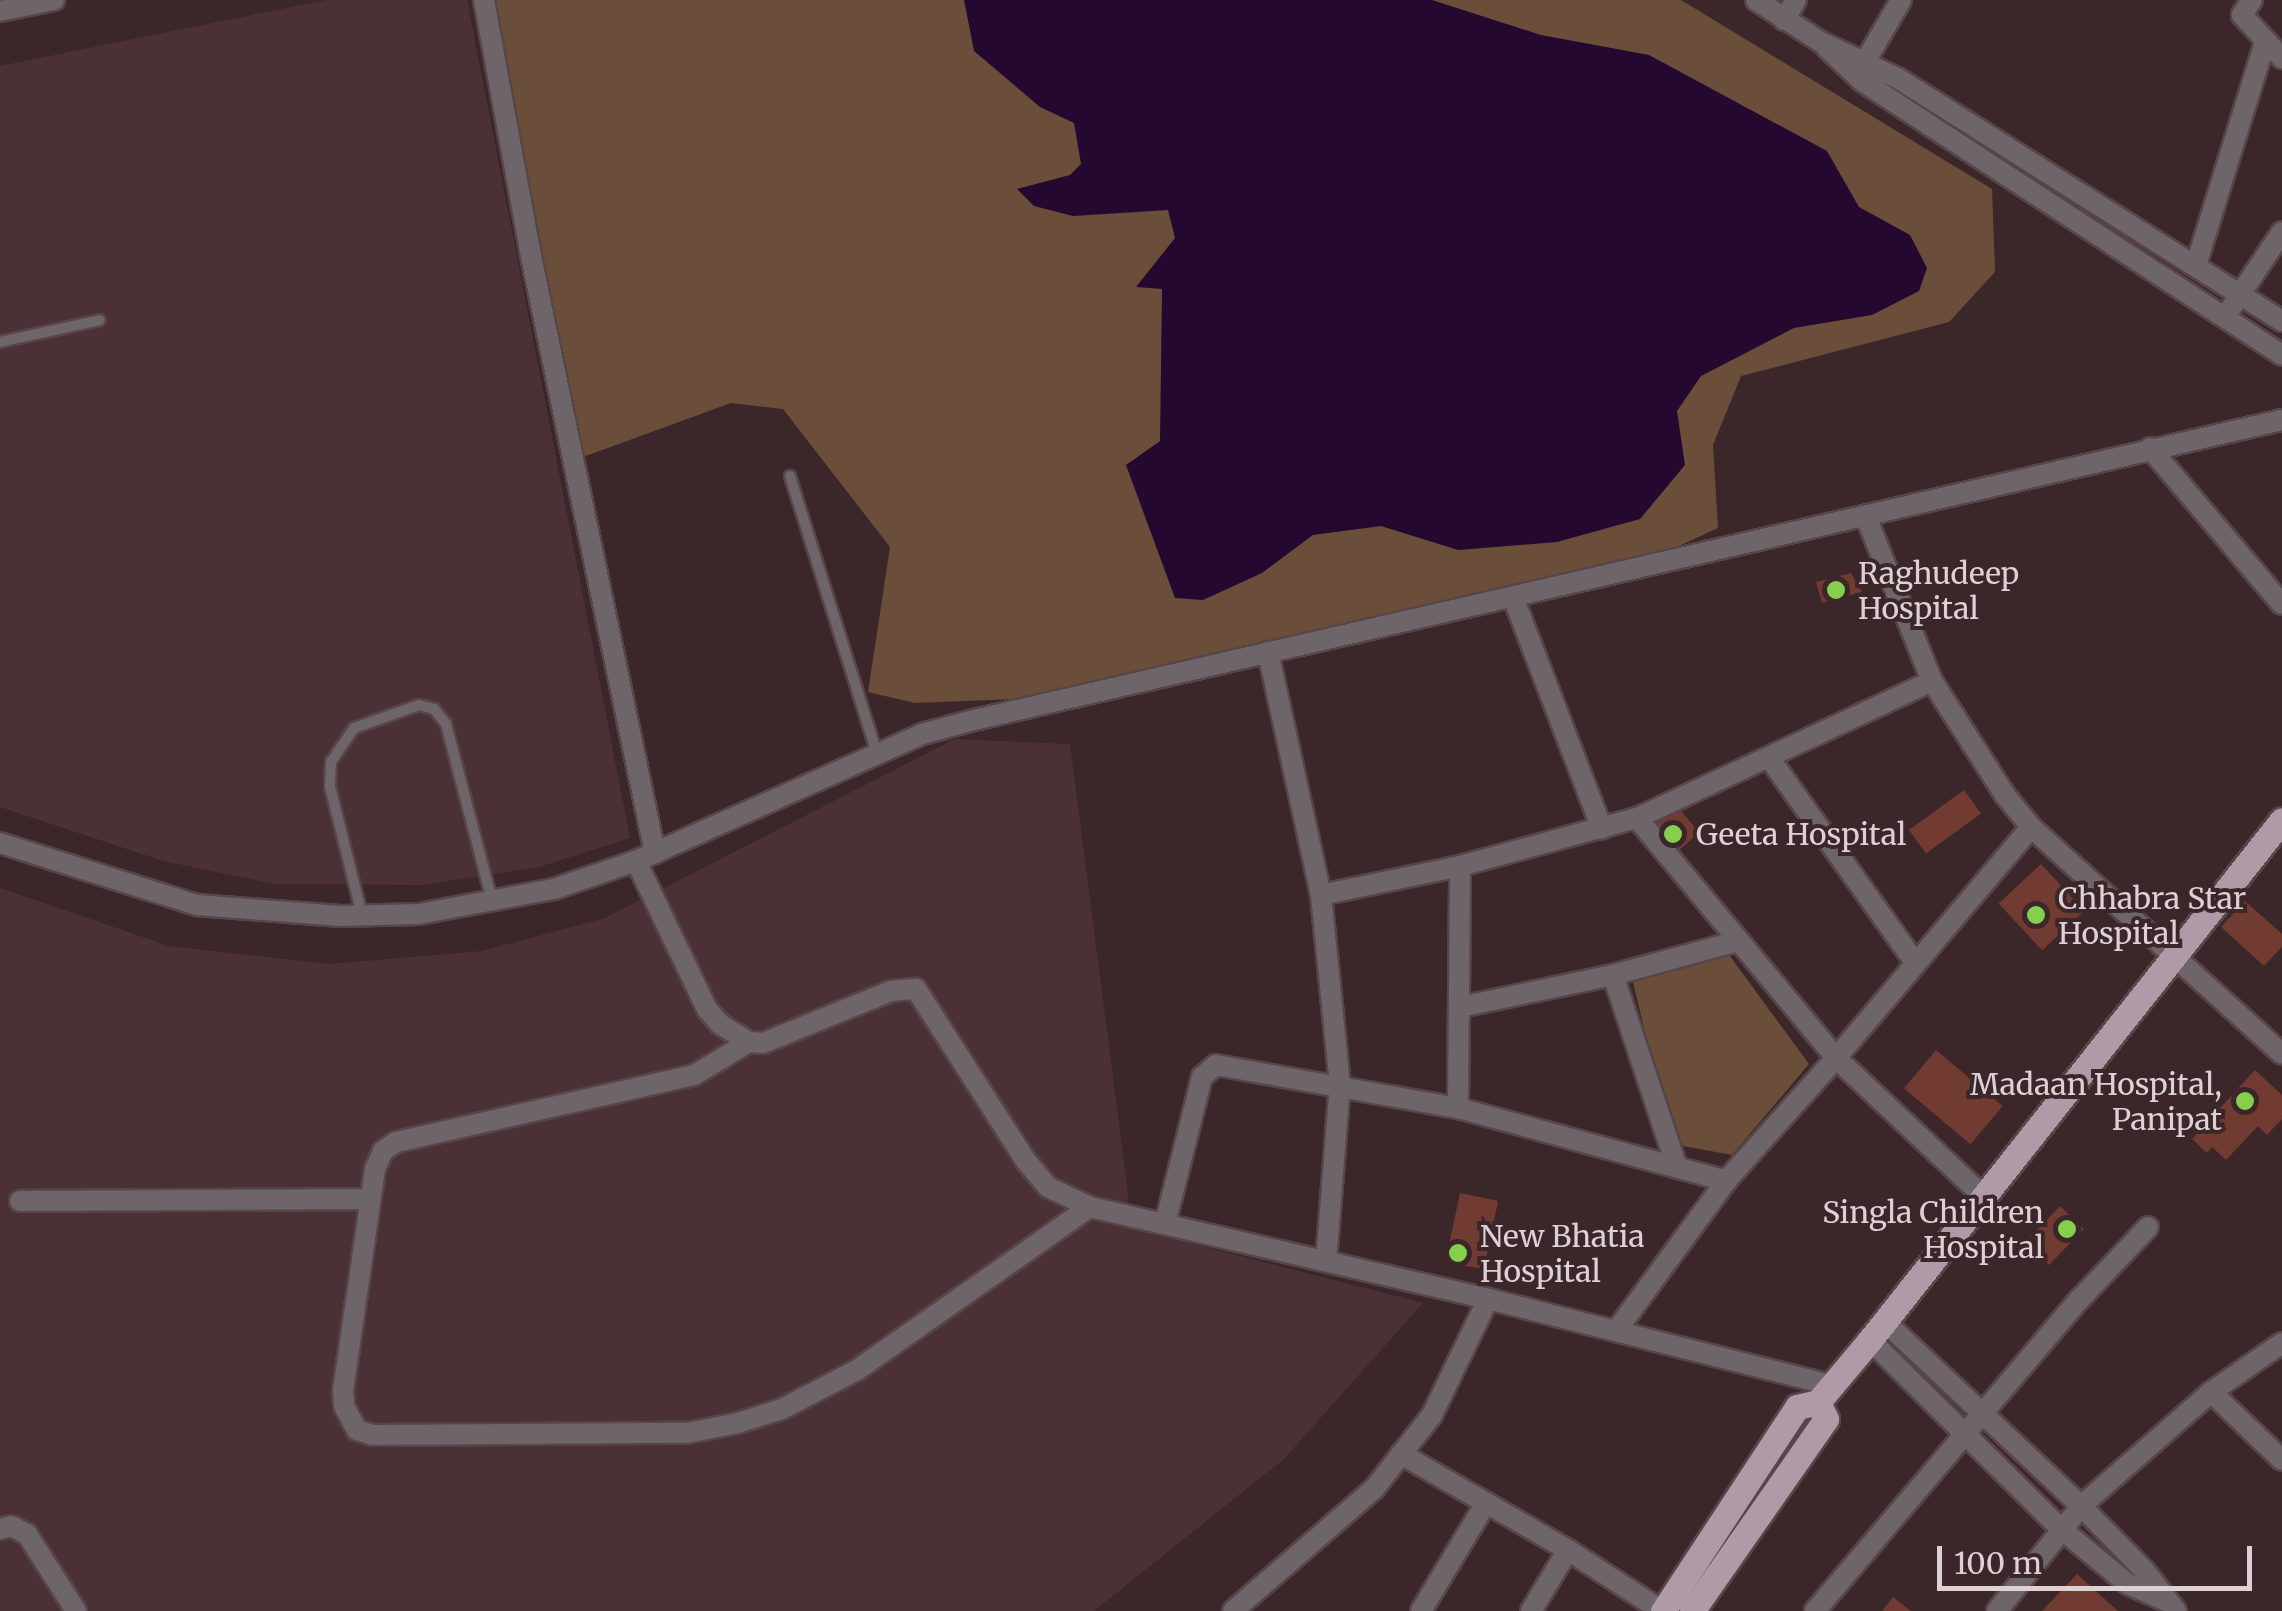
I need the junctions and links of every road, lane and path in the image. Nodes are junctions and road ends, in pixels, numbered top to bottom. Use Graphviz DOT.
graph roads {
  1 [pos="54,0"];
  2 [pos="484,0"];
  3 [pos="1756,0"];
  4 [pos="1796,0"];
  5 [pos="1901,0"];
  6 [pos="2242,5"];
  7 [pos="0,11"];
  8 [pos="1784,20"];
  9 [pos="1821,42"];
  10 [pos="2265,42"];
  11 [pos="2282,58"];
  12 [pos="1866,60"];
  13 [pos="2282,232"];
  14 [pos="2196,265"];
  15 [pos="2240,294"];
  16 [pos="2225,317"];
  17 [pos="100,320"];
  18 [pos="2282,321"];
  19 [pos="0,342"];
  20 [pos="2282,354"];
  21 [pos="2282,420"];
  22 [pos="2150,448"];
  23 [pos="790,476"];
  24 [pos="1866,516"];
  25 [pos="1513,596"];
  26 [pos="2282,604"];
  27 [pos="1268,652"];
  28 [pos="1932,681"];
  29 [pos="877,753"];
  30 [pos="1770,759"];
  31 [pos="1637,818"];
  32 [pos="2282,820"];
  33 [pos="2031,827"];
  34 [pos="1602,830"];
  35 [pos="0,842"];
  36 [pos="645,857"];
  37 [pos="1460,866"];
  38 [pos="1322,895"];
  39 [pos="492,900"];
  40 [pos="362,916"];
  41 [pos="1738,940"];
  42 [pos="2171,956"];
  43 [pos="1915,962"];
  44 [pos="1613,975"];
  45 [pos="1460,1007"];
  46 [pos="749,1042"];
  47 [pos="2282,1054"];
  48 [pos="1836,1058"];
  49 [pos="1340,1084"];
  50 [pos="1458,1108"];
  51 [pos="1676,1164"];
  52 [pos="1726,1181"];
  53 [pos="1982,1195"];
  54 [pos="370,1198"];
  55 [pos="20,1201"];
  56 [pos="1090,1207"];
  57 [pos="1165,1224"];
  58 [pos="2148,1227"];
  59 [pos="1326,1260"];
  60 [pos="1488,1298"];
  61 [pos="1877,1330"];
  62 [pos="1616,1331"];
  63 [pos="2282,1343"];
  64 [pos="2211,1392"];
  65 [pos="1825,1393"];
  66 [pos="1981,1414"];
  67 [pos="1966,1432"];
  68 [pos="1401,1454"];
  69 [pos="2282,1460"];
  70 [pos="1486,1503"];
  71 [pos="2081,1506"];
  72 [pos="2060,1528"];
  73 [pos="0,1529"];
  74 [pos="1568,1550"];
  75 [pos="1268,1584"];
  76 [pos="2171,1606"];
  77 [pos="76,1611"];
  78 [pos="1233,1611"];
  79 [pos="1250,1611"];
  80 [pos="1421,1611"];
  81 [pos="1530,1611"];
  82 [pos="1662,1611"];
  83 [pos="1692,1611"];
  84 [pos="1815,1611"];
  85 [pos="1997,1611"];
  1 -- 7 [label="street"];
  2 -- 36 [label="street"];
  3 -- 8 [label="street"];
  4 -- 8 [label="street"];
  5 -- 12 [label="street"];
  6 -- 10 [label="street"];
  8 -- 9 [label="street"];
  9 -- 12 [label="street"];
  9 -- 16 [label="street"];
  10 -- 11 [label="street"];
  10 -- 14 [label="street"];
  12 -- 14 [label="street"];
  13 -- 15 [label="street"];
  14 -- 15 [label="street"];
  15 -- 16 [label="street"];
  15 -- 18 [label="street"];
  16 -- 20 [label="street"];
  17 -- 19 [label="lane"];
  21 -- 22 [label="street"];
  22 -- 24 [label="street"];
  22 -- 26 [label="street"];
  23 -- 29 [label="lane"];
  24 -- 25 [label="street"];
  24 -- 28 [label="street"];
  25 -- 27 [label="street"];
  25 -- 34 [label="street"];
  27 -- 29 [label="street"];
  27 -- 38 [label="street"];
  28 -- 30 [label="street"];
  28 -- 33 [label="street"];
  29 -- 36 [label="street"];
  30 -- 31 [label="street"];
  30 -- 43 [label="street"];
  31 -- 34 [label="street"];
  31 -- 41 [label="street"];
  32 -- 42 [label="main road"];
  33 -- 42 [label="street"];
  33 -- 43 [label="street"];
  34 -- 37 [label="street"];
  35 -- 40 [label="street"];
  36 -- 39 [label="street"];
  36 -- 46 [label="street"];
  37 -- 38 [label="street"];
  37 -- 45 [label="street"];
  38 -- 49 [label="street"];
  39 -- 40 [label="street"];
  39 -- 40 [label="lane"];
  41 -- 44 [label="street"];
  41 -- 48 [label="street"];
  42 -- 47 [label="street"];
  42 -- 53 [label="main road"];
  43 -- 48 [label="street"];
  44 -- 45 [label="street"];
  44 -- 51 [label="street"];
  45 -- 50 [label="street"];
  46 -- 54 [label="street"];
  46 -- 56 [label="street"];
  48 -- 52 [label="street"];
  48 -- 53 [label="street"];
  49 -- 50 [label="street"];
  49 -- 57 [label="street"];
  49 -- 59 [label="street"];
  50 -- 51 [label="street"];
  51 -- 52 [label="street"];
  52 -- 62 [label="street"];
  53 -- 61 [label="main road"];
  54 -- 55 [label="street"];
  54 -- 56 [label="street"];
  56 -- 57 [label="street"];
  57 -- 59 [label="street"];
  58 -- 66 [label="street"];
  59 -- 60 [label="street"];
  60 -- 62 [label="street"];
  60 -- 68 [label="street"];
  61 -- 65 [label="main road"];
  61 -- 66 [label="street"];
  61 -- 67 [label="street"];
  62 -- 65 [label="street"];
  63 -- 64 [label="street"];
  64 -- 69 [label="street"];
  64 -- 71 [label="street"];
  65 -- 82 [label="main road"];
  65 -- 83 [label="main road"];
  66 -- 67 [label="street"];
  66 -- 71 [label="street"];
  67 -- 72 [label="street"];
  67 -- 84 [label="street"];
  68 -- 70 [label="street"];
  68 -- 75 [label="street"];
  70 -- 74 [label="street"];
  70 -- 80 [label="street"];
  71 -- 72 [label="street"];
  71 -- 76 [label="street"];
  72 -- 76 [label="street"];
  72 -- 85 [label="street"];
  73 -- 77 [label="street"];
  74 -- 81 [label="street"];
  74 -- 82 [label="street"];
  75 -- 78 [label="street"];
  75 -- 79 [label="street"];
}
